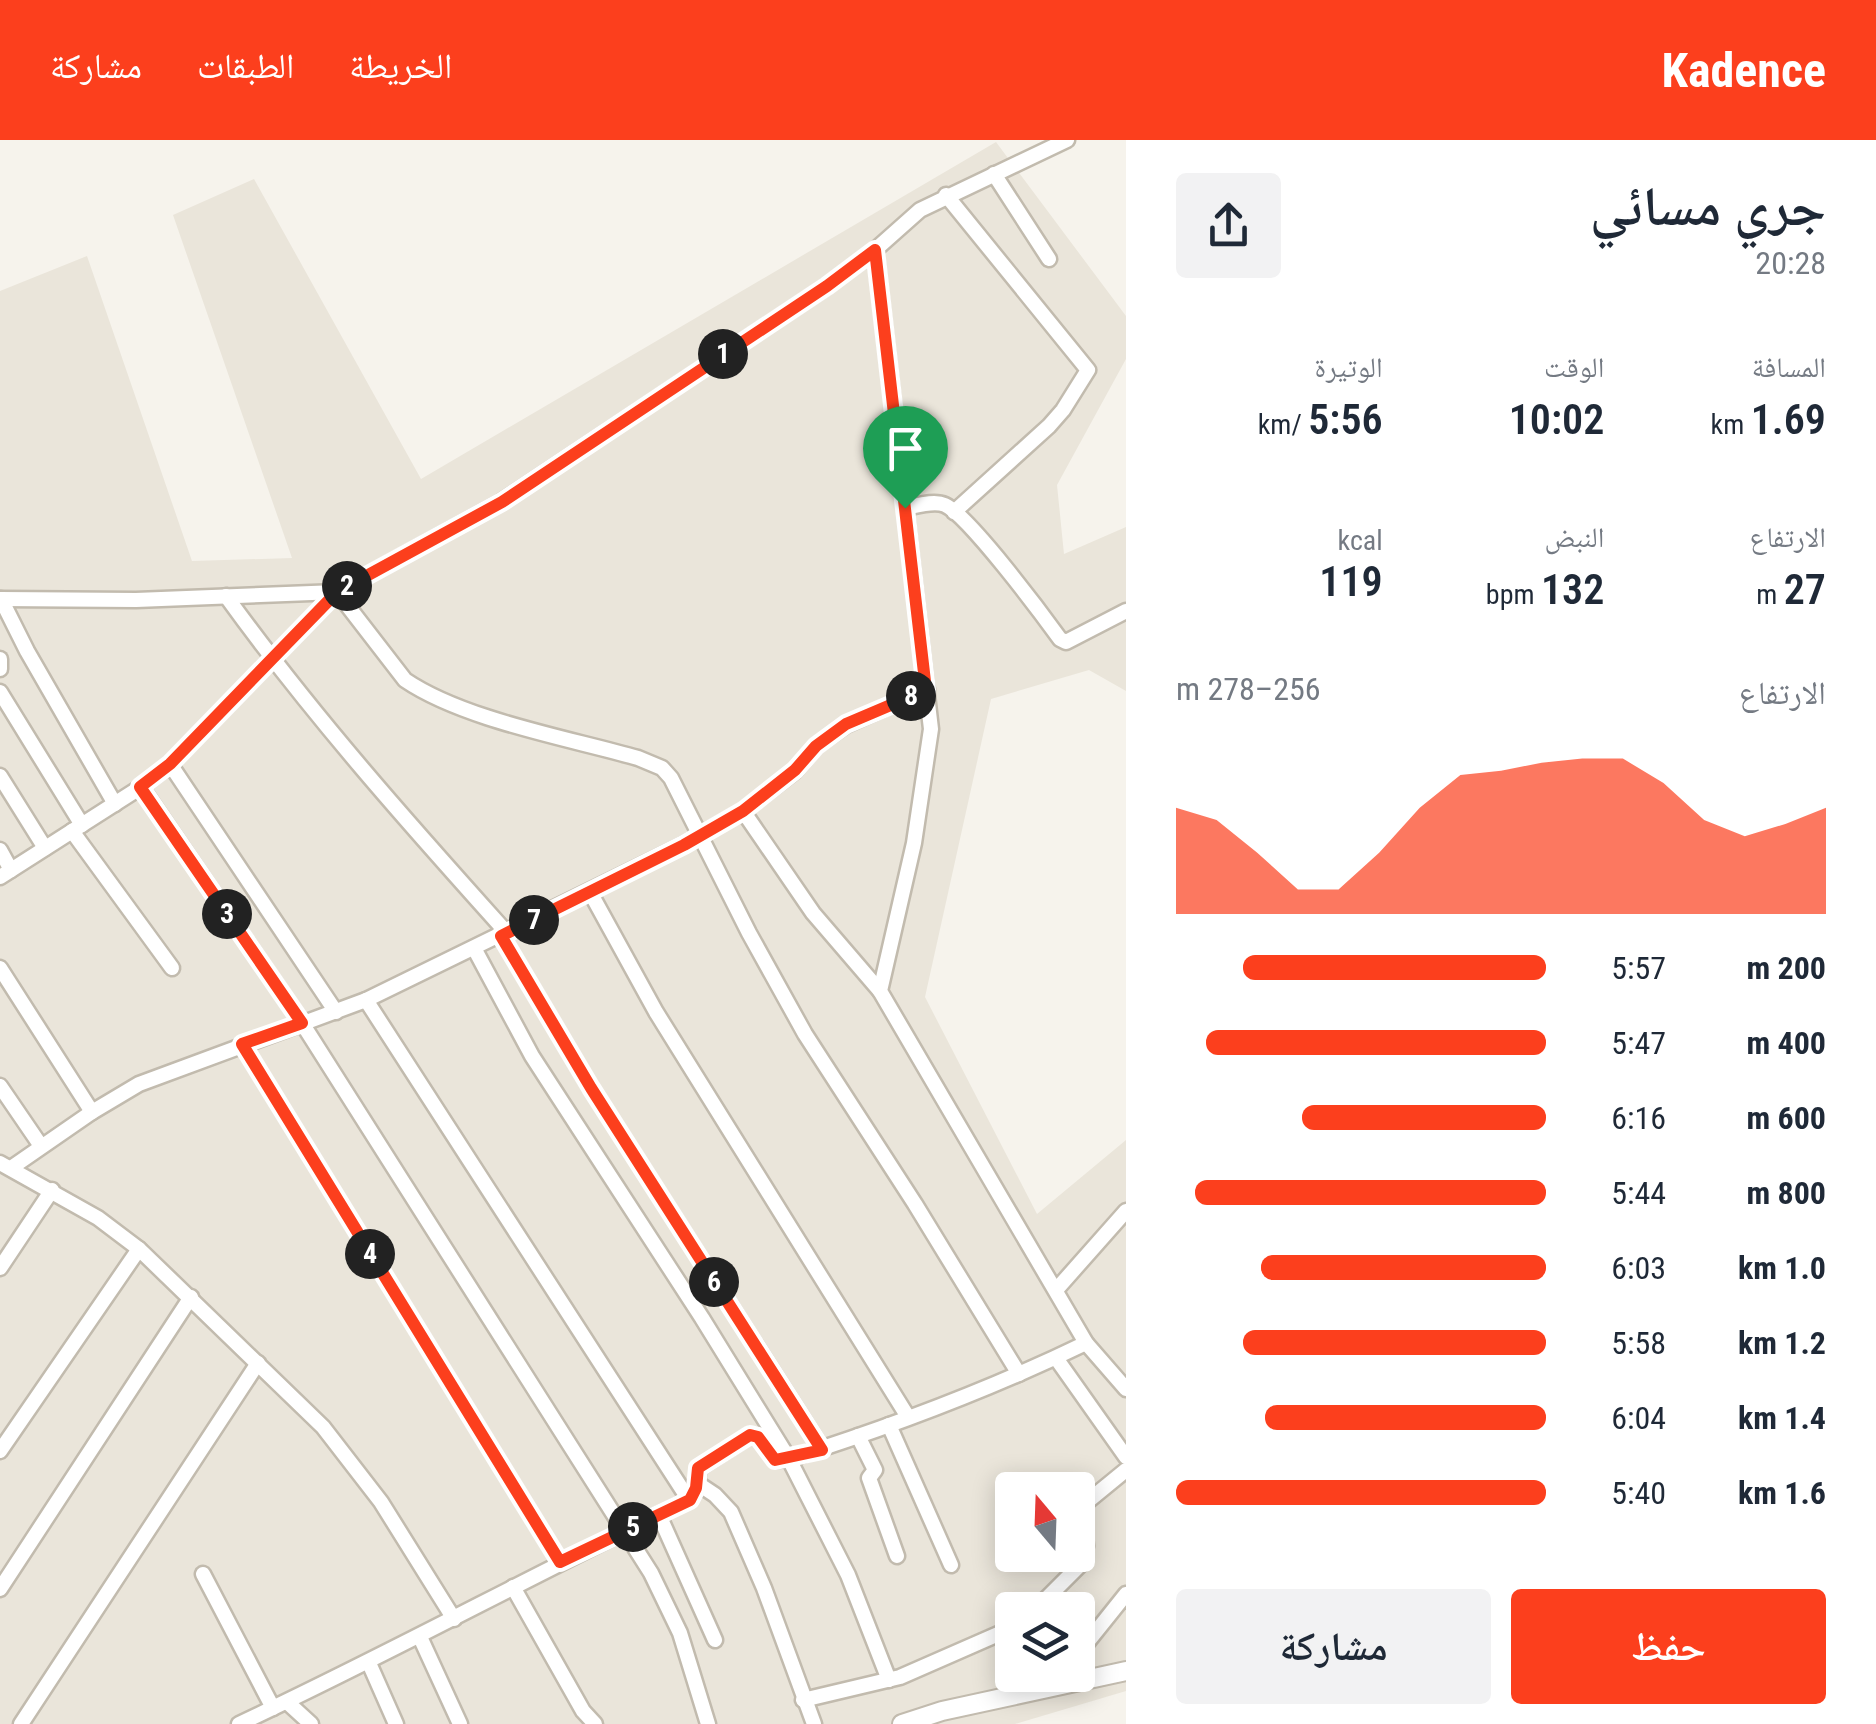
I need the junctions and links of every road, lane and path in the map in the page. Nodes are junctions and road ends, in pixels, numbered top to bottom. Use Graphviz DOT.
graph roads {
  1 [pos="1067,140"];
  2 [pos="994,174"];
  3 [pos="946,196"];
  4 [pos="875,250"];
  5 [pos="1049,259"];
  6 [pos="905,508"];
  7 [pos="954,512"];
  8 [pos="337,592"];
  9 [pos="226,596"];
  10 [pos="1,599"];
  11 [pos="1126,610"];
  12 [pos="271,658"];
  13 [pos="0,659"];
  14 [pos="0,670"];
  15 [pos="926,690"];
  16 [pos="0,692"];
  17 [pos="170,764"];
  18 [pos="0,776"];
  19 [pos="140,787"];
  20 [pos="114,804"];
  21 [pos="743,811"];
  22 [pos="77,828"];
  23 [pos="698,836"];
  24 [pos="45,848"];
  25 [pos="0,850"];
  26 [pos="6,873"];
  27 [pos="590,892"];
  28 [pos="504,934"];
  29 [pos="474,948"];
  30 [pos="0,968"];
  31 [pos="172,968"];
  32 [pos="880,991"];
  33 [pos="366,1000"];
  34 [pos="336,1012"];
  35 [pos="302,1023"];
  36 [pos="242,1044"];
  37 [pos="0,1086"];
  38 [pos="92,1112"];
  39 [pos="41,1146"];
  40 [pos="5,1166"];
  41 [pos="52,1190"];
  42 [pos="1126,1211"];
  43 [pos="139,1250"];
  44 [pos="0,1268"];
  45 [pos="1056,1290"];
  46 [pos="191,1297"];
  47 [pos="1086,1343"];
  48 [pos="1056,1358"];
  49 [pos="258,1363"];
  50 [pos="1018,1374"];
  51 [pos="1126,1389"];
  52 [pos="908,1418"];
  53 [pos="889,1424"];
  54 [pos="858,1436"];
  55 [pos="822,1450"];
  56 [pos="0,1451"];
  57 [pos="1126,1458"];
  58 [pos="789,1459"];
  59 [pos="1126,1470"];
  60 [pos="697,1483"];
  61 [pos="690,1500"];
  62 [pos="658,1515"];
  63 [pos="623,1531"];
  64 [pos="897,1556"];
  65 [pos="560,1562"];
  66 [pos="951,1565"];
  67 [pos="202,1574"];
  68 [pos="513,1587"];
  69 [pos="0,1589"];
  70 [pos="1053,1592"];
  71 [pos="1126,1594"];
  72 [pos="454,1619"];
  73 [pos="1095,1633"];
  74 [pos="420,1636"];
  75 [pos="995,1636"];
  76 [pos="715,1640"];
  77 [pos="370,1663"];
  78 [pos="1126,1671"];
  79 [pos="1095,1676"];
  80 [pos="888,1680"];
  81 [pos="1017,1692"];
  82 [pos="803,1700"];
  83 [pos="280,1705"];
  84 [pos="256,1720"];
  85 [pos="21,1724"];
  86 [pos="239,1724"];
  87 [pos="311,1724"];
  88 [pos="396,1724"];
  89 [pos="460,1724"];
  90 [pos="595,1724"];
  91 [pos="708,1724"];
  92 [pos="814,1724"];
  93 [pos="902,1724"];
  1 -- 2 [label="street"];
  2 -- 3 [label="street"];
  2 -- 5 [label="street"];
  3 -- 4 [label="street"];
  3 -- 7 [label="street"];
  4 -- 6 [label="street"];
  4 -- 8 [label="street"];
  6 -- 7 [label="street"];
  6 -- 15 [label="street"];
  7 -- 11 [label="street"];
  8 -- 9 [label="street"];
  8 -- 12 [label="street"];
  8 -- 23 [label="street"];
  9 -- 10 [label="street"];
  9 -- 12 [label="street"];
  10 -- 20 [label="street"];
  12 -- 17 [label="street"];
  12 -- 28 [label="street"];
  13 -- 14 [label="street"];
  15 -- 21 [label="street"];
  15 -- 32 [label="street"];
  16 -- 22 [label="street"];
  17 -- 19 [label="street"];
  17 -- 34 [label="street"];
  18 -- 24 [label="street"];
  19 -- 20 [label="street"];
  19 -- 35 [label="street"];
  20 -- 22 [label="street"];
  21 -- 23 [label="street"];
  21 -- 32 [label="street"];
  22 -- 24 [label="street"];
  22 -- 31 [label="street"];
  23 -- 27 [label="street"];
  23 -- 50 [label="street"];
  24 -- 26 [label="street"];
  25 -- 26 [label="street"];
  27 -- 28 [label="street"];
  27 -- 52 [label="street"];
  28 -- 29 [label="street"];
  28 -- 55 [label="street"];
  29 -- 33 [label="street"];
  29 -- 58 [label="street"];
  30 -- 38 [label="street"];
  32 -- 45 [label="street"];
  33 -- 34 [label="street"];
  33 -- 61 [label="street"];
  34 -- 35 [label="street"];
  35 -- 36 [label="street"];
  35 -- 63 [label="street"];
  36 -- 38 [label="street"];
  36 -- 65 [label="street"];
  37 -- 39 [label="street"];
  38 -- 39 [label="street"];
  39 -- 40 [label="street"];
  40 -- 41 [label="street"];
  41 -- 43 [label="street"];
  41 -- 44 [label="street"];
  42 -- 45 [label="street"];
  43 -- 46 [label="street"];
  43 -- 56 [label="street"];
  45 -- 47 [label="street"];
  46 -- 49 [label="street"];
  46 -- 69 [label="street"];
  47 -- 48 [label="street"];
  47 -- 51 [label="street"];
  48 -- 50 [label="street"];
  48 -- 57 [label="street"];
  49 -- 72 [label="street"];
  49 -- 85 [label="street"];
  50 -- 52 [label="street"];
  52 -- 53 [label="street"];
  53 -- 54 [label="street"];
  53 -- 66 [label="street"];
  54 -- 55 [label="street"];
  54 -- 64 [label="street"];
  55 -- 58 [label="street"];
  58 -- 60 [label="street"];
  58 -- 80 [label="street"];
  59 -- 70 [label="street"];
  60 -- 61 [label="street"];
  60 -- 82 [label="street"];
  61 -- 62 [label="street"];
  62 -- 63 [label="street"];
  62 -- 76 [label="street"];
  63 -- 65 [label="street"];
  63 -- 91 [label="street"];
  65 -- 68 [label="street"];
  67 -- 83 [label="street"];
  68 -- 72 [label="street"];
  68 -- 90 [label="street"];
  71 -- 73 [label="street"];
  72 -- 74 [label="street"];
  74 -- 77 [label="street"];
  74 -- 89 [label="street"];
  75 -- 80 [label="street"];
  77 -- 83 [label="street"];
  77 -- 88 [label="street"];
  78 -- 79 [label="street"];
  80 -- 82 [label="street"];
  81 -- 93 [label="street"];
  82 -- 92 [label="street"];
  83 -- 84 [label="street"];
  83 -- 87 [label="street"];
  84 -- 86 [label="street"];
}
